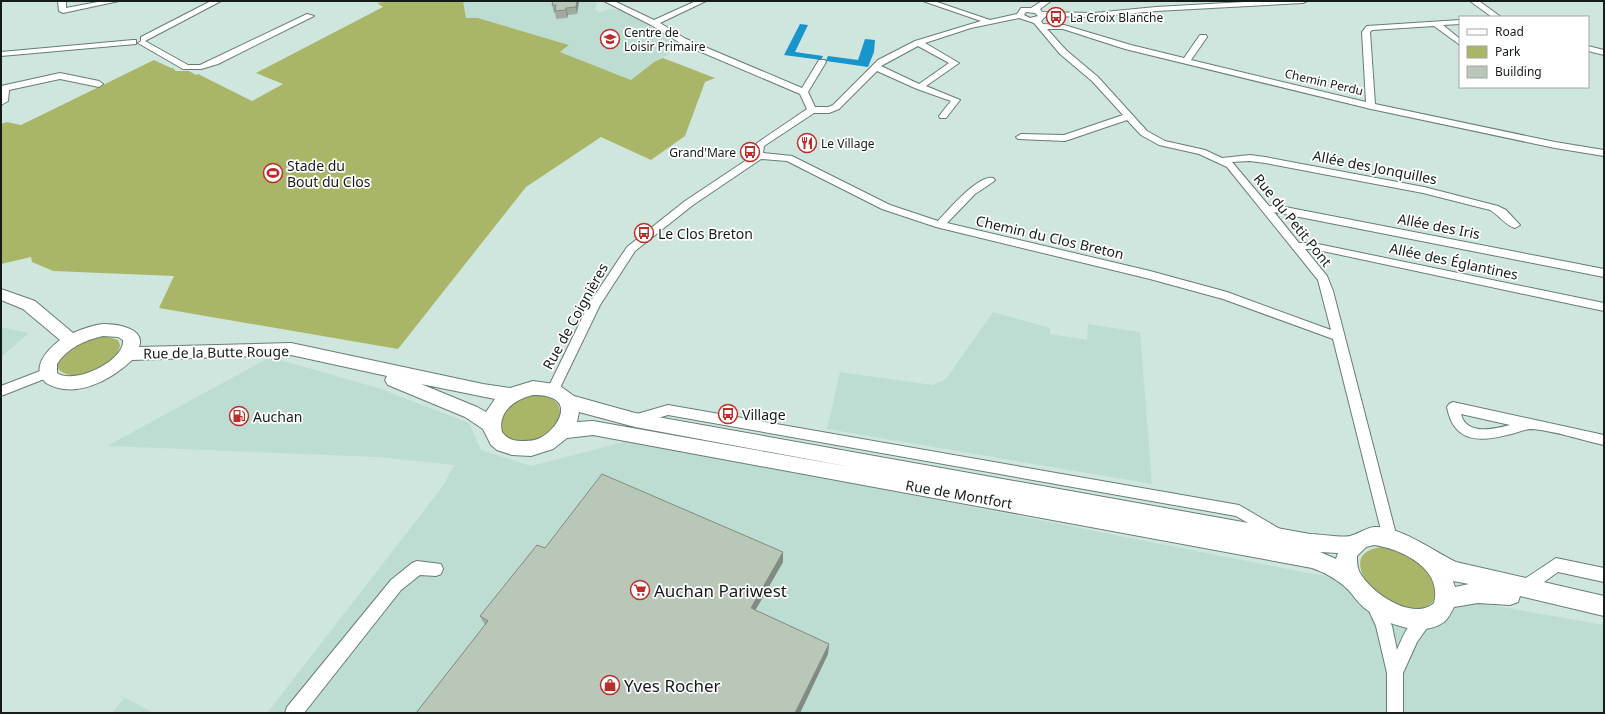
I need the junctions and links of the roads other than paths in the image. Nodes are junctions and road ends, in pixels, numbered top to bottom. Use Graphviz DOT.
graph roads {
  1 [pos="62,1"];
  2 [pos="115,1"];
  3 [pos="216,1"];
  4 [pos="608,1"];
  5 [pos="702,1"];
  6 [pos="927,1"];
  7 [pos="1019,1"];
  8 [pos="1047,1"];
  9 [pos="1303,1"];
  10 [pos="1474,1"];
  11 [pos="1022,13"];
  12 [pos="310,16"];
  13 [pos="1496,16"];
  14 [pos="1038,18"];
  15 [pos="988,22"];
  16 [pos="1459,22"];
  17 [pos="654,23"];
  18 [pos="1435,23"];
  19 [pos="1203,37"];
  20 [pos="143,41"];
  21 [pos="1459,42"];
  22 [pos="918,43"];
  23 [pos="1589,48"];
  24 [pos="1604,53"];
  25 [pos="1,54"];
  26 [pos="1186,61"];
  27 [pos="822,62"];
  28 [pos="876,67"];
  29 [pos="98,84"];
  30 [pos="920,87"];
  31 [pos="3,88"];
  32 [pos="804,92"];
  33 [pos="1,102"];
  34 [pos="1371,106"];
  35 [pos="812,110"];
  36 [pos="943,116"];
  37 [pos="1129,116"];
  38 [pos="1021,136"];
  39 [pos="1604,153"];
  40 [pos="759,156"];
  41 [pos="1223,160"];
  42 [pos="990,180"];
  43 [pos="1268,209"];
  44 [pos="940,225"];
  45 [pos="1515,225"];
  46 [pos="1298,246"];
  47 [pos="1604,273"];
  48 [pos="1,294"];
  49 [pos="1604,307"];
  50 [pos="1339,337"];
  51 [pos="72,341"];
  52 [pos="128,354"];
  53 [pos="351,362"];
  54 [pos="48,373"];
  55 [pos="553,390"];
  56 [pos="1,391"];
  57 [pos="512,395"];
  58 [pos="568,402"];
  59 [pos="1530,424"];
  60 [pos="491,425"];
  61 [pos="563,431"];
  62 [pos="1604,440"];
  63 [pos="1390,538"];
  64 [pos="1351,545"];
  65 [pos="1429,560"];
  66 [pos="436,569"];
  67 [pos="1604,575"];
  68 [pos="1351,578"];
  69 [pos="1525,587"];
  70 [pos="1446,600"];
  71 [pos="1374,603"];
  72 [pos="1604,606"];
  73 [pos="1604,613"];
  74 [pos="1426,618"];
  75 [pos="1395,673"];
  76 [pos="293,713"];
  77 [pos="1395,713"];
  1 -- 2 [label="street"];
  3 -- 20 [label="street"];
  4 -- 17 [label="street"];
  5 -- 17 [label="street"];
  6 -- 15 [label="street"];
  7 -- 11 [label="street"];
  8 -- 14 [label="street"];
  9 -- 14 [label="street"];
  10 -- 13 [label="street"];
  11 -- 14 [label="street"];
  11 -- 15 [label="street"];
  12 -- 20 [label="street"];
  14 -- 26 [label="street, Chemin Perdu"];
  14 -- 37 [label="street, Rue du Petit Pont"];
  15 -- 22 [label="street"];
  16 -- 18 [label="street"];
  17 -- 32 [label="street"];
  18 -- 21 [label="street"];
  18 -- 34 [label="street"];
  19 -- 26 [label="street"];
  20 -- 25 [label="street"];
  22 -- 28 [label="street"];
  22 -- 30 [label="street"];
  23 -- 24 [label="street"];
  26 -- 34 [label="street, Chemin Perdu"];
  27 -- 32 [label="street"];
  28 -- 30 [label="street"];
  28 -- 35 [label="street"];
  29 -- 31 [label="street"];
  30 -- 36 [label="street"];
  31 -- 33 [label="street"];
  32 -- 35 [label="street"];
  34 -- 39 [label="street, Chemin Perdu"];
  35 -- 40 [label="street"];
  37 -- 38 [label="street"];
  37 -- 41 [label="street, Rue du Petit Pont"];
  40 -- 44 [label="street, Chemin du Clos Breton"];
  40 -- 55 [label="street, Rue de Coignières"];
  41 -- 43 [label="street, Rue du Petit Pont"];
  41 -- 45 [label="street, Allée des Jonquilles"];
  42 -- 44 [label="street"];
  43 -- 46 [label="street, Rue du Petit Pont"];
  43 -- 47 [label="street, Allée des Iris"];
  44 -- 50 [label="street, Chemin du Clos Breton"];
  46 -- 49 [label="street, Allée des Églantines"];
  46 -- 50 [label="street, Rue du Petit Pont"];
  48 -- 51 [label="street"];
  50 -- 63 [label="street, Rue du Petit Pont"];
  51 -- 52 [label="street"];
  51 -- 54 [label="street"];
  52 -- 53 [label="street, Rue de la Butte Rouge"];
  52 -- 54 [label="street"];
  53 -- 57 [label="street, Rue de la Butte Rouge"];
  53 -- 60 [label="street, Rue de la Butte Rouge"];
  54 -- 56 [label="street"];
  55 -- 57 [label="street"];
  55 -- 58 [label="street"];
  57 -- 60 [label="street"];
  58 -- 61 [label="street"];
  58 -- 64 [label="street, Rue de Montfort"];
  59 -- 59 [label="street"];
  59 -- 62 [label="street"];
  60 -- 61 [label="street"];
  61 -- 68 [label="street, Rue de Montfort"];
  63 -- 64 [label="street"];
  63 -- 65 [label="street"];
  64 -- 68 [label="street"];
  65 -- 69 [label="street"];
  65 -- 70 [label="street"];
  66 -- 76 [label="street"];
  67 -- 69 [label="street"];
  68 -- 71 [label="street"];
  69 -- 72 [label="street"];
  70 -- 73 [label="street"];
  70 -- 74 [label="street"];
  71 -- 74 [label="street"];
  71 -- 75 [label="street"];
  74 -- 75 [label="street"];
  75 -- 77 [label="street"];
}
